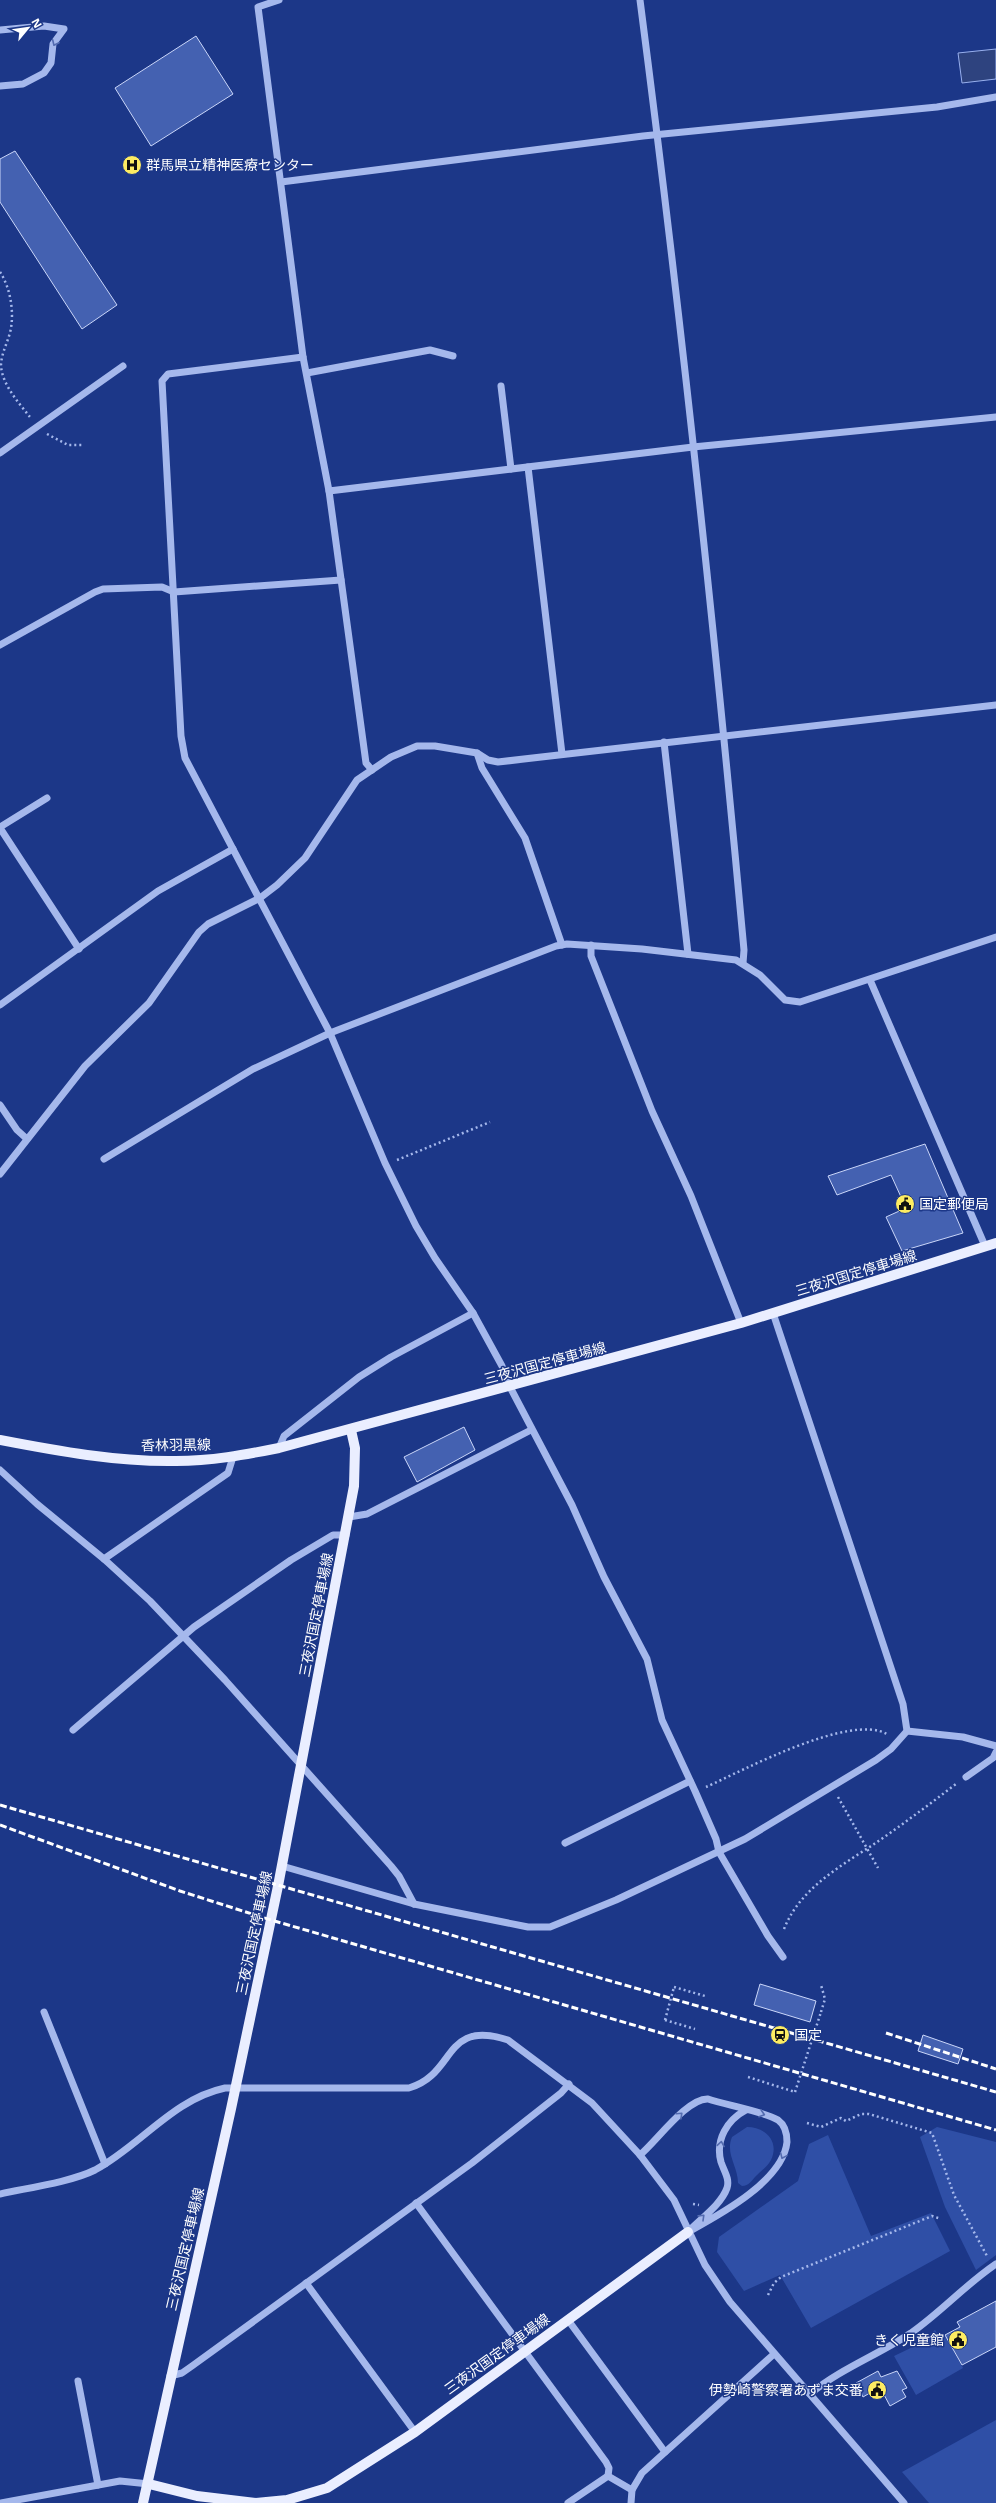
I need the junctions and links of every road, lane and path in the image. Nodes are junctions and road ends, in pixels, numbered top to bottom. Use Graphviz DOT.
graph roads {
  1 [pos="279,0"];
  2 [pos="640,0"];
  3 [pos="0,30"];
  4 [pos="0,86"];
  5 [pos="996,97"];
  6 [pos="657,135"];
  7 [pos="282,182"];
  8 [pos="0,272"];
  9 [pos="453,356"];
  10 [pos="303,357"];
  11 [pos="123,366"];
  12 [pos="307,373"];
  13 [pos="501,386"];
  14 [pos="996,416"];
  15 [pos="38,427"];
  16 [pos="82,445"];
  17 [pos="693,448"];
  18 [pos="0,453"];
  19 [pos="528,467"];
  20 [pos="511,469"];
  21 [pos="329,491"];
  22 [pos="341,580"];
  23 [pos="174,592"];
  24 [pos="0,645"];
  25 [pos="996,705"];
  26 [pos="724,735"];
  27 [pos="664,742"];
  28 [pos="477,753"];
  29 [pos="562,754"];
  30 [pos="372,770"];
  31 [pos="48,798"];
  32 [pos="0,827"];
  33 [pos="233,849"];
  34 [pos="260,898"];
  35 [pos="996,937"];
  36 [pos="562,945"];
  37 [pos="591,945"];
  38 [pos="79,950"];
  39 [pos="688,954"];
  40 [pos="743,963"];
  41 [pos="870,980"];
  42 [pos="0,1005"];
  43 [pos="330,1033"];
  44 [pos="0,1105"];
  45 [pos="490,1122"];
  46 [pos="27,1139"];
  47 [pos="104,1159"];
  48 [pos="385,1162"];
  49 [pos="0,1174"];
  50 [pos="996,1243"];
  51 [pos="985,1246"];
  52 [pos="473,1313"];
  53 [pos="772,1314"];
  54 [pos="741,1323"];
  55 [pos="510,1387"];
  56 [pos="351,1430"];
  57 [pos="531,1430"];
  58 [pos="0,1440"];
  59 [pos="279,1448"];
  60 [pos="233,1457"];
  61 [pos="0,1470"];
  62 [pos="349,1517"];
  63 [pos="346,1535"];
  64 [pos="104,1559"];
  65 [pos="184,1635"];
  66 [pos="73,1730"];
  67 [pos="907,1731"];
  68 [pos="900,1741"];
  69 [pos="996,1746"];
  70 [pos="996,1752"];
  71 [pos="301,1765"];
  72 [pos="966,1777"];
  73 [pos="690,1781"];
  74 [pos="832,1786"];
  75 [pos="695,1791"];
  76 [pos="565,1843"];
  77 [pos="867,1848"];
  78 [pos="719,1852"];
  79 [pos="282,1866"];
  80 [pos="878,1868"];
  81 [pos="414,1904"];
  82 [pos="784,1929"];
  83 [pos="783,1957"];
  84 [pos="821,1985"];
  85 [pos="705,1996"];
  86 [pos="44,2012"];
  87 [pos="695,2029"];
  88 [pos="748,2077"];
  89 [pos="569,2084"];
  90 [pos="235,2088"];
  91 [pos="746,2110"];
  92 [pos="807,2123"];
  93 [pos="640,2155"];
  94 [pos="105,2164"];
  95 [pos="0,2194"];
  96 [pos="416,2203"];
  97 [pos="941,2219"];
  98 [pos="688,2232"];
  99 [pos="993,2263"];
  100 [pos="306,2283"];
  101 [pos="768,2295"];
  102 [pos="568,2320"];
  103 [pos="524,2350"];
  104 [pos="774,2354"];
  105 [pos="170,2376"];
  106 [pos="78,2381"];
  107 [pos="810,2394"];
  108 [pos="415,2432"];
  109 [pos="665,2452"];
  110 [pos="608,2476"];
  111 [pos="149,2484"];
  112 [pos="98,2485"];
  113 [pos="632,2490"];
  114 [pos="1,2503"];
  115 [pos="143,2503"];
  116 [pos="568,2503"];
  117 [pos="631,2503"];
  118 [pos="904,2503"];
  1 -- 7 [label="street"];
  2 -- 6 [label="street"];
  3 -- 4 [label="street, one-way"];
  5 -- 6 [label="street"];
  6 -- 7 [label="street"];
  6 -- 17 [label="street"];
  7 -- 10 [label="street"];
  8 -- 15 [label="path"];
  9 -- 12 [label="street"];
  10 -- 12 [label="street"];
  10 -- 23 [label="street"];
  11 -- 15 [label="street"];
  12 -- 21 [label="street"];
  13 -- 20 [label="street"];
  14 -- 17 [label="street"];
  15 -- 16 [label="path"];
  15 -- 18 [label="street"];
  17 -- 19 [label="street"];
  17 -- 26 [label="street"];
  19 -- 20 [label="street"];
  19 -- 29 [label="street"];
  20 -- 21 [label="street"];
  21 -- 22 [label="street"];
  22 -- 23 [label="street"];
  22 -- 30 [label="street"];
  23 -- 24 [label="street"];
  23 -- 33 [label="street"];
  25 -- 26 [label="street"];
  26 -- 27 [label="street"];
  26 -- 40 [label="street"];
  27 -- 29 [label="street"];
  27 -- 39 [label="street"];
  28 -- 29 [label="street"];
  28 -- 30 [label="street"];
  28 -- 36 [label="street"];
  30 -- 34 [label="street"];
  31 -- 32 [label="street"];
  32 -- 38 [label="street"];
  33 -- 34 [label="street"];
  33 -- 38 [label="street"];
  34 -- 43 [label="street"];
  34 -- 46 [label="street"];
  35 -- 41 [label="street"];
  36 -- 37 [label="street"];
  36 -- 43 [label="street"];
  37 -- 39 [label="street"];
  37 -- 54 [label="street"];
  38 -- 42 [label="street"];
  39 -- 40 [label="street"];
  40 -- 41 [label="street"];
  41 -- 51 [label="street"];
  43 -- 47 [label="street"];
  43 -- 48 [label="street"];
  44 -- 46 [label="street"];
  45 -- 48 [label="path"];
  46 -- 49 [label="street"];
  48 -- 52 [label="street"];
  50 -- 51 [label="main road, 三夜沢国定停車場線"];
  51 -- 53 [label="main road, 三夜沢国定停車場線"];
  52 -- 55 [label="street"];
  52 -- 59 [label="street"];
  53 -- 54 [label="main road, 三夜沢国定停車場線"];
  53 -- 67 [label="street"];
  54 -- 55 [label="main road, 三夜沢国定停車場線"];
  55 -- 56 [label="main road, 三夜沢国定停車場線"];
  55 -- 57 [label="street"];
  56 -- 59 [label="main road, 香林羽黒線"];
  56 -- 62 [label="main road, 三夜沢国定停車場線"];
  57 -- 62 [label="street"];
  57 -- 73 [label="street"];
  58 -- 60 [label="main road, 香林羽黒線"];
  59 -- 60 [label="main road, 香林羽黒線"];
  60 -- 64 [label="street"];
  61 -- 64 [label="street"];
  62 -- 63 [label="main road, 三夜沢国定停車場線"];
  63 -- 65 [label="street"];
  63 -- 71 [label="main road, 三夜沢国定停車場線"];
  64 -- 65 [label="street"];
  65 -- 66 [label="street"];
  65 -- 71 [label="street"];
  67 -- 68 [label="street"];
  67 -- 69 [label="street"];
  68 -- 74 [label="street"];
  68 -- 75 [label="path"];
  70 -- 72 [label="street"];
  71 -- 79 [label="main road, 三夜沢国定停車場線"];
  71 -- 81 [label="street"];
  72 -- 77 [label="path"];
  73 -- 75 [label="street"];
  73 -- 76 [label="street"];
  74 -- 77 [label="path"];
  74 -- 78 [label="street"];
  75 -- 78 [label="street"];
  77 -- 80 [label="path"];
  77 -- 82 [label="path"];
  78 -- 81 [label="street"];
  78 -- 83 [label="street"];
  79 -- 81 [label="street"];
  79 -- 90 [label="main road, 三夜沢国定停車場線"];
  84 -- 88 [label="path, bridge"];
  85 -- 87 [label="path, bridge"];
  86 -- 94 [label="street"];
  89 -- 90 [label="street"];
  89 -- 93 [label="street"];
  89 -- 96 [label="street"];
  90 -- 94 [label="street"];
  90 -- 105 [label="main road, 三夜沢国定停車場線"];
  93 -- 91 [label="street, one-way"];
  98 -- 91 [label="street, one-way"];
  91 -- 98 [label="street, one-way"];
  92 -- 99 [label="path"];
  93 -- 98 [label="street"];
  94 -- 95 [label="street"];
  96 -- 100 [label="street"];
  96 -- 103 [label="street"];
  97 -- 101 [label="path"];
  98 -- 102 [label="main road, 三夜沢国定停車場線"];
  98 -- 104 [label="street"];
  99 -- 107 [label="street"];
  100 -- 105 [label="street"];
  100 -- 108 [label="street"];
  102 -- 103 [label="main road, 三夜沢国定停車場線"];
  102 -- 109 [label="street"];
  103 -- 108 [label="main road, 三夜沢国定停車場線"];
  103 -- 110 [label="street"];
  104 -- 107 [label="street"];
  104 -- 109 [label="street"];
  105 -- 111 [label="main road, 三夜沢国定停車場線"];
  106 -- 112 [label="street"];
  107 -- 118 [label="street"];
  108 -- 111 [label="main road, 三夜沢国定停車場線"];
  109 -- 113 [label="street"];
  110 -- 113 [label="street"];
  110 -- 116 [label="street"];
  111 -- 112 [label="street"];
  111 -- 115 [label="main road"];
  112 -- 114 [label="street"];
  113 -- 117 [label="street"];
}
